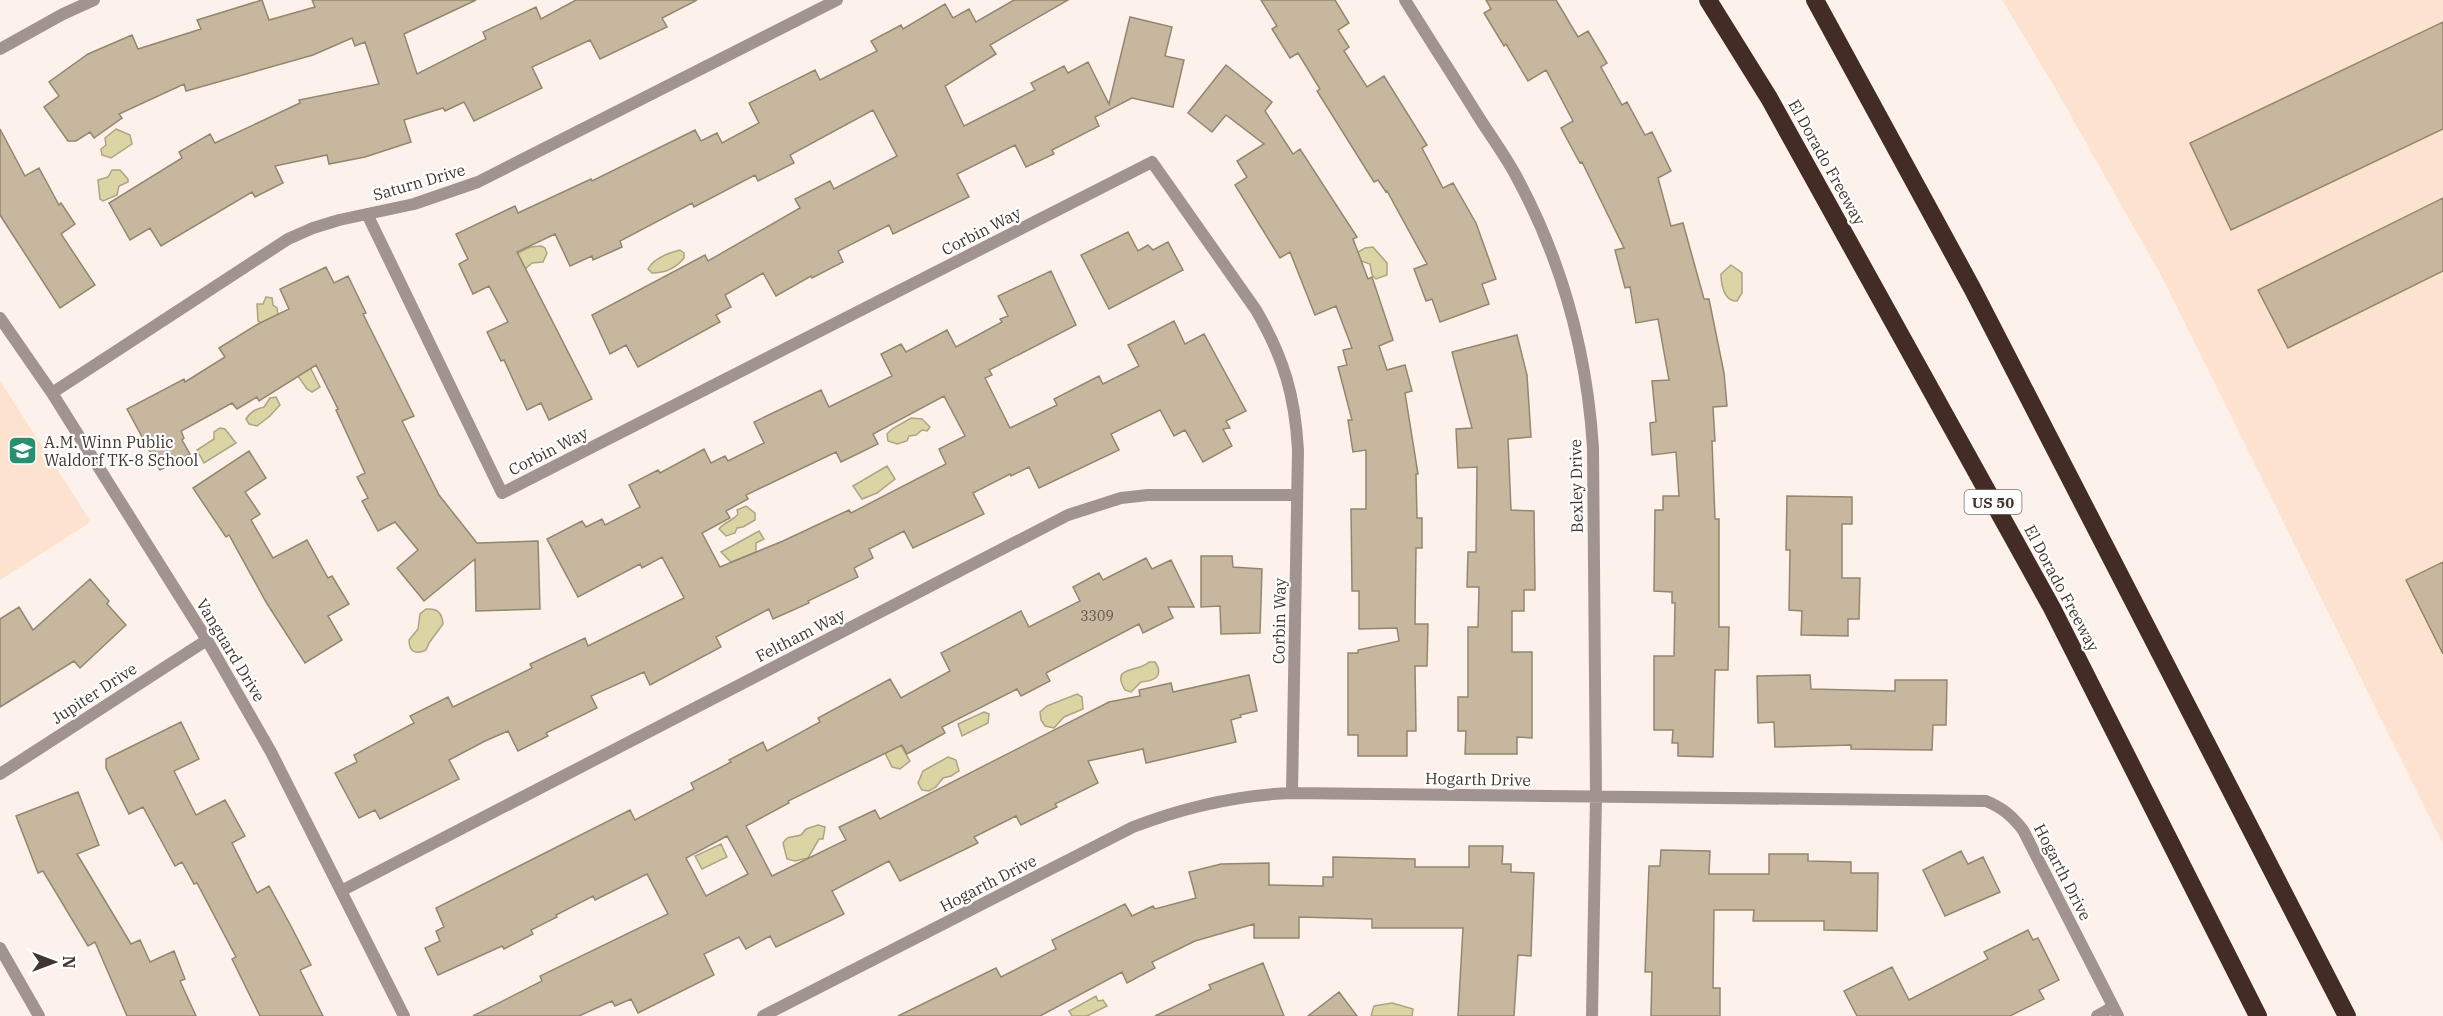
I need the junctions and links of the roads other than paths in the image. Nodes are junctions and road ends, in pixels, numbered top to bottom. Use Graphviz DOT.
graph roads {
  1 [pos="94,0"];
  2 [pos="837,0"];
  3 [pos="1405,0"];
  4 [pos="1708,0"];
  5 [pos="1815,0"];
  6 [pos="0,49"];
  7 [pos="367,214"];
  8 [pos="0,318"];
  9 [pos="52,393"];
  10 [pos="1297,495"];
  11 [pos="207,640"];
  12 [pos="0,774"];
  13 [pos="1292,793"];
  14 [pos="1596,796"];
  15 [pos="341,891"];
  16 [pos="0,948"];
  17 [pos="2116,1012"];
  18 [pos="39,1016"];
  19 [pos="404,1016"];
  20 [pos="763,1016"];
  21 [pos="1592,1016"];
  22 [pos="2097,1016"];
  23 [pos="2258,1016"];
  24 [pos="2347,1016"];
  1 -- 6 [label="street"];
  2 -- 7 [label="street, Saturn Drive"];
  3 -- 14 [label="street, Bexley Drive"];
  4 -- 23 [label="highway, El Dorado Freeway / US 50"];
  5 -- 24 [label="highway"];
  7 -- 9 [label="street, Saturn Drive"];
  7 -- 10 [label="street, Corbin Way"];
  8 -- 9 [label="street, Vanguard Drive"];
  9 -- 11 [label="street, Vanguard Drive"];
  10 -- 13 [label="street, Corbin Way"];
  10 -- 15 [label="street, Feltham Way"];
  11 -- 12 [label="street, Jupiter Drive"];
  11 -- 15 [label="street, Vanguard Drive"];
  13 -- 14 [label="street, Hogarth Drive"];
  13 -- 20 [label="street, Hogarth Drive"];
  14 -- 17 [label="street, Hogarth Drive"];
  14 -- 21 [label="street, Bexley Drive"];
  15 -- 19 [label="street, Vanguard Drive"];
  16 -- 18 [label="street"];
  17 -- 22 [label="street"];
}
